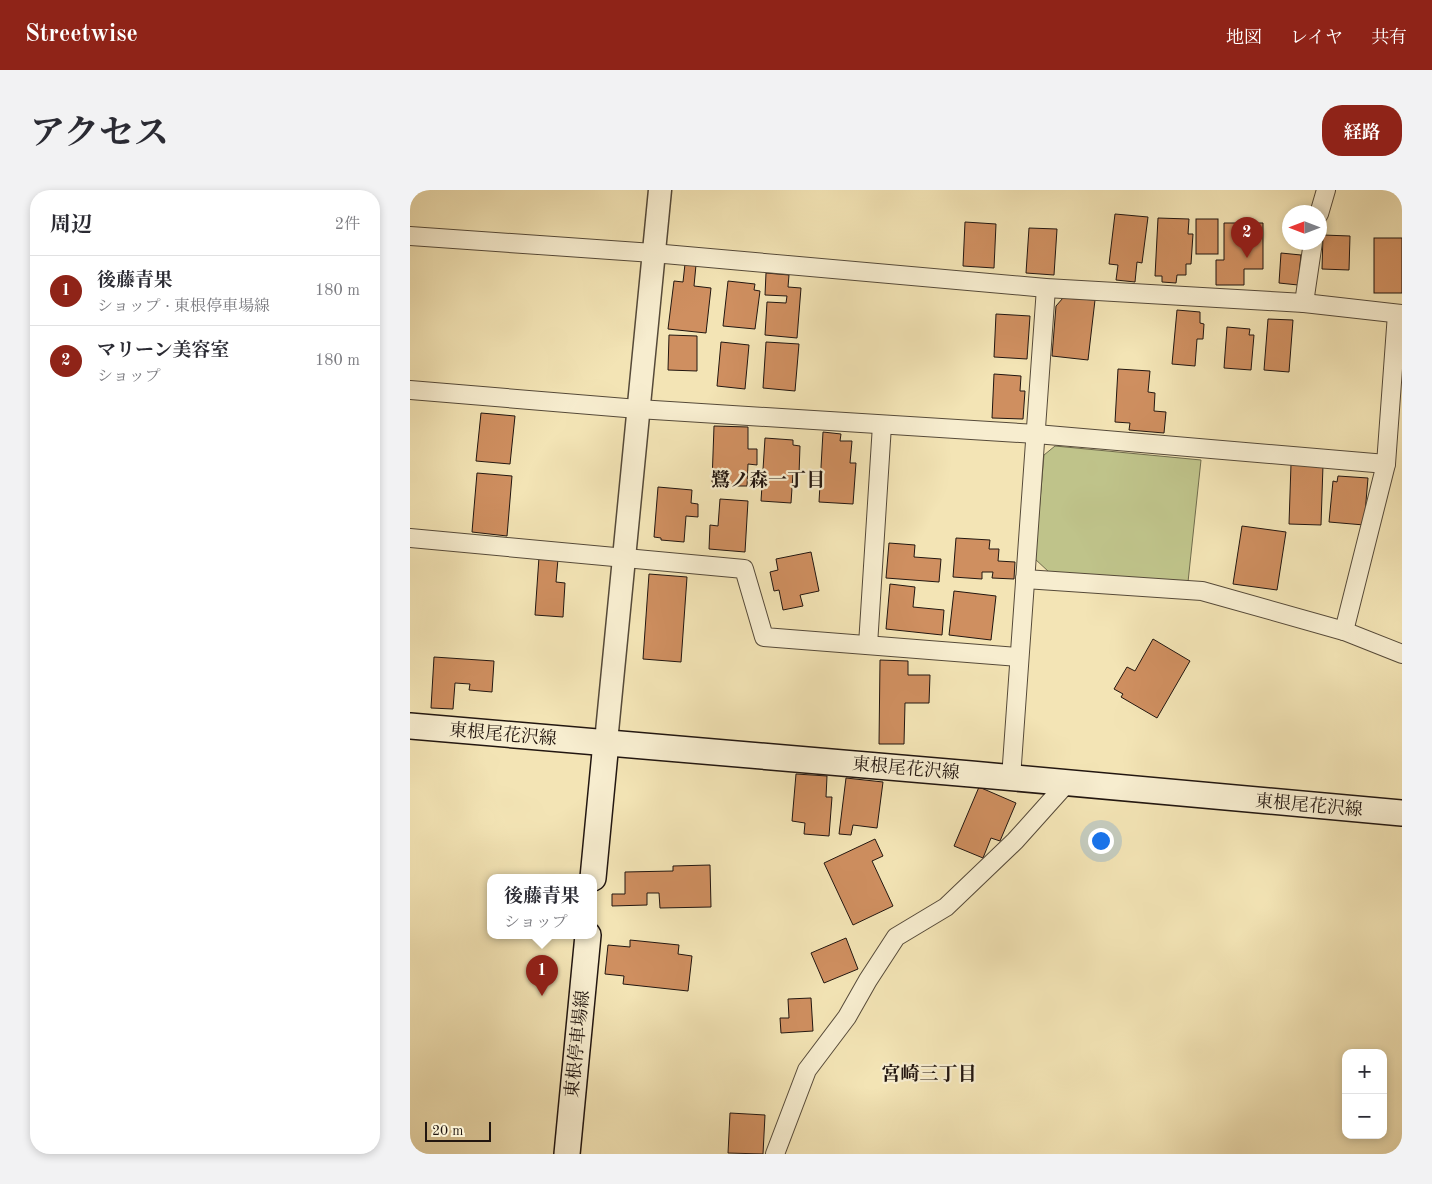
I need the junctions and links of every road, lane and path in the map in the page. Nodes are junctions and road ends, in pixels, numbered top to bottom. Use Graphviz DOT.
graph roads {
  1 [pos="660,190"];
  2 [pos="1326,190"];
  3 [pos="1322,205"];
  4 [pos="410,236"];
  5 [pos="1312,250"];
  6 [pos="653,253"];
  7 [pos="1046,288"];
  8 [pos="1304,303"];
  9 [pos="1400,314"];
  10 [pos="410,390"];
  11 [pos="638,409"];
  12 [pos="882,425"];
  13 [pos="1036,434"];
  14 [pos="1386,464"];
  15 [pos="410,538"];
  16 [pos="624,557"];
  17 [pos="1025,579"];
  18 [pos="1344,631"];
  19 [pos="868,645"];
  20 [pos="1402,654"];
  21 [pos="1020,657"];
  22 [pos="410,726"];
  23 [pos="606,742"];
  24 [pos="1011,778"];
  25 [pos="1067,783"];
  26 [pos="1402,813"];
  27 [pos="593,874"];
  28 [pos="588,939"];
  29 [pos="566,1154"];
  30 [pos="775,1154"];
  1 -- 6 [label="street"];
  2 -- 3 [label="street"];
  4 -- 6 [label="street"];
  5 -- 8 [label="street"];
  6 -- 7 [label="street"];
  6 -- 11 [label="street"];
  7 -- 8 [label="street"];
  7 -- 13 [label="street"];
  8 -- 9 [label="street"];
  9 -- 14 [label="street"];
  10 -- 11 [label="street"];
  11 -- 12 [label="street"];
  11 -- 16 [label="street"];
  12 -- 13 [label="street"];
  12 -- 19 [label="street"];
  13 -- 14 [label="street"];
  13 -- 17 [label="street"];
  14 -- 18 [label="street"];
  15 -- 16 [label="street"];
  16 -- 19 [label="street"];
  16 -- 23 [label="street"];
  17 -- 18 [label="street"];
  17 -- 21 [label="street"];
  18 -- 20 [label="street"];
  19 -- 21 [label="street"];
  21 -- 24 [label="street"];
  22 -- 23 [label="main road, 東根尾花沢線"];
  23 -- 24 [label="main road, 東根尾花沢線"];
  23 -- 27 [label="main road"];
  24 -- 25 [label="main road, 東根尾花沢線"];
  25 -- 26 [label="main road, 東根尾花沢線"];
  25 -- 30 [label="street"];
  28 -- 29 [label="main road, 東根停車場線"];
}
